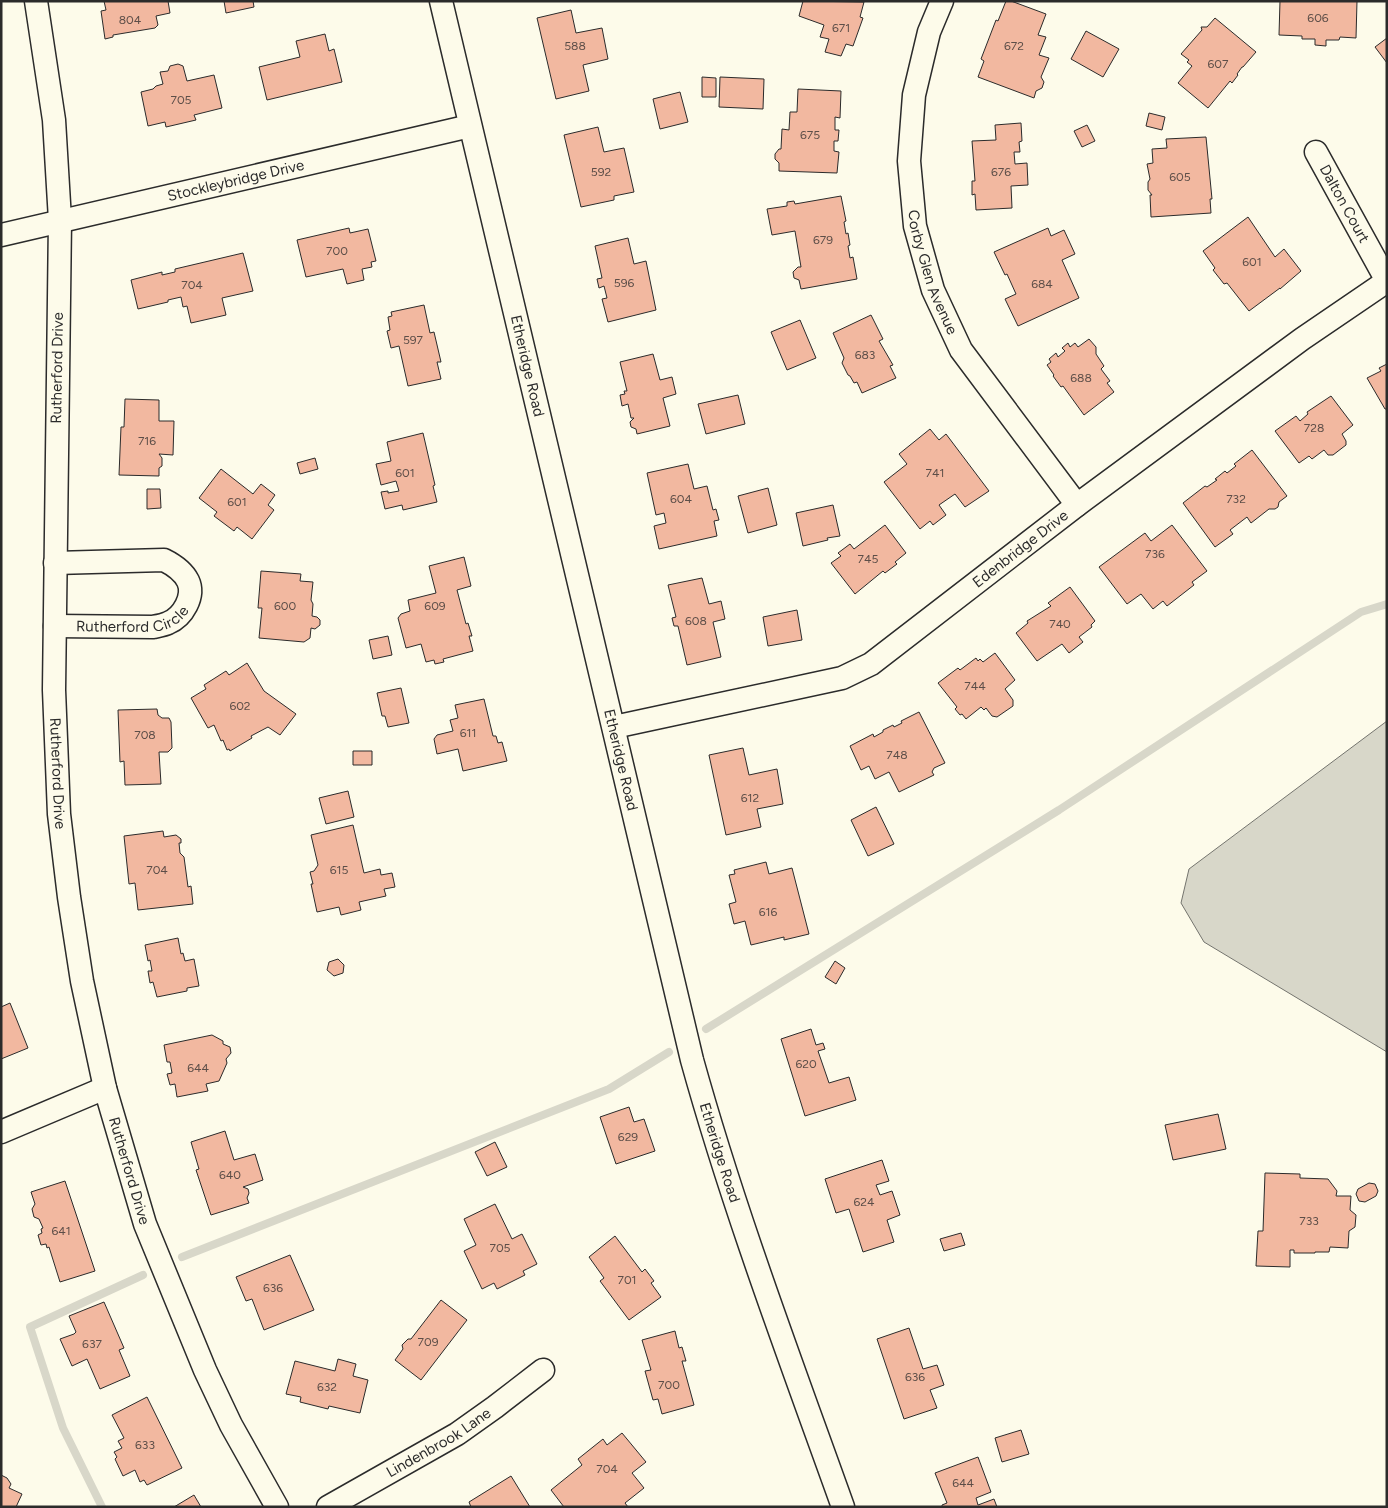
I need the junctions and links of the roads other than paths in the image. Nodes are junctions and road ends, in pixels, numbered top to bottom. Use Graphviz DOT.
graph roads {
  1 [pos="36,1"];
  2 [pos="441,1"];
  3 [pos="942,1"];
  4 [pos="470,126"];
  5 [pos="1316,152"];
  6 [pos="60,220"];
  7 [pos="1,235"];
  8 [pos="1387,281"];
  9 [pos="1077,505"];
  10 [pos="55,563"];
  11 [pos="54,626"];
  12 [pos="614,727"];
  13 [pos="104,1088"];
  14 [pos="1,1132"];
  15 [pos="543,1370"];
  16 [pos="277,1507"];
  17 [pos="328,1507"];
  18 [pos="843,1507"];
  1 -- 6 [label="street, Rutherford Drive"];
  2 -- 4 [label="street, Etheridge Road"];
  3 -- 9 [label="street, Corby Glen Avenue"];
  4 -- 6 [label="street, Stockleybridge Drive"];
  4 -- 12 [label="street, Etheridge Road"];
  5 -- 8 [label="street, Dalton Court"];
  6 -- 7 [label="street, Stockleybridge Drive"];
  6 -- 10 [label="street, Rutherford Drive"];
  8 -- 9 [label="street, Edenbridge Drive"];
  9 -- 12 [label="street, Edenbridge Drive"];
  10 -- 11 [label="street, Rutherford Drive"];
  10 -- 11 [label="street, Rutherford Circle"];
  11 -- 13 [label="street, Rutherford Drive"];
  12 -- 18 [label="street, Etheridge Road"];
  13 -- 14 [label="street"];
  13 -- 16 [label="street, Rutherford Drive"];
  15 -- 17 [label="street, Lindenbrook Lane"];
}
